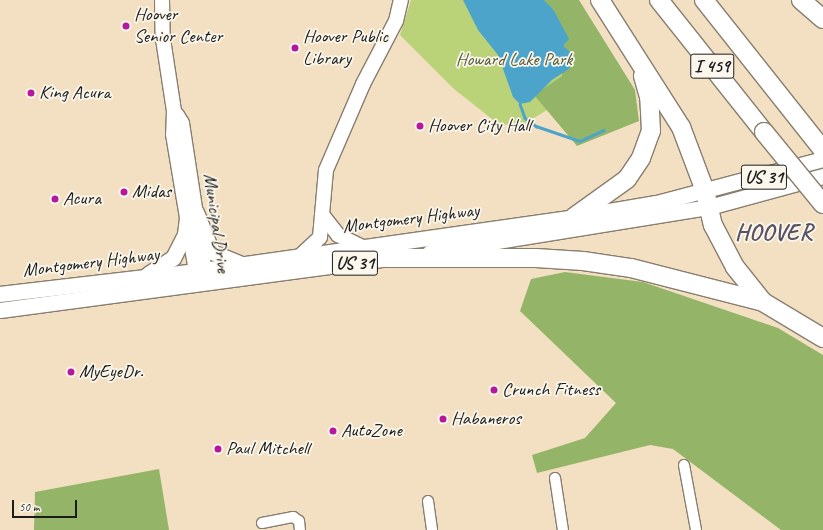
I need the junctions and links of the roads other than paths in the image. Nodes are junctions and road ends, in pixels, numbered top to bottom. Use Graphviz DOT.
graph roads {
  1 [pos="162,0"];
  2 [pos="401,0"];
  3 [pos="600,0"];
  4 [pos="659,0"];
  5 [pos="704,0"];
  6 [pos="801,0"];
  7 [pos="823,19"];
  8 [pos="635,50"];
  9 [pos="823,150"];
  10 [pos="823,160"];
  11 [pos="823,176"];
  12 [pos="707,199"];
  13 [pos="823,204"];
  14 [pos="192,215"];
  15 [pos="324,217"];
  16 [pos="574,218"];
  17 [pos="361,246"];
  18 [pos="301,255"];
  19 [pos="387,258"];
  20 [pos="244,264"];
  21 [pos="201,270"];
  22 [pos="141,278"];
  23 [pos="206,285"];
  24 [pos="0,292"];
  25 [pos="763,302"];
  26 [pos="5,309"];
  27 [pos="823,338"];
  28 [pos="684,465"];
  29 [pos="555,478"];
  30 [pos="428,501"];
  31 [pos="262,523"];
  32 [pos="300,530"];
  33 [pos="432,530"];
  34 [pos="563,530"];
  35 [pos="696,530"];
  1 -- 14 [label="street, Municipal Drive"];
  2 -- 15 [label="street"];
  3 -- 8 [label="highway"];
  4 -- 13 [label="highway, I 459, bridge"];
  5 -- 9 [label="highway, I 459"];
  6 -- 7 [label="highway"];
  8 -- 12 [label="highway"];
  8 -- 16 [label="highway"];
  10 -- 12 [label="main road, Montgomery Highway / US 31"];
  11 -- 12 [label="main road, Montgomery Highway / US 31"];
  12 -- 16 [label="main road, Montgomery Highway / US 31"];
  12 -- 19 [label="main road, Montgomery Highway / US 31"];
  12 -- 25 [label="highway"];
  14 -- 20 [label="main road"];
  14 -- 21 [label="street, Municipal Drive"];
  14 -- 22 [label="main road"];
  15 -- 17 [label="street"];
  15 -- 18 [label="street"];
  16 -- 17 [label="main road, Montgomery Highway / US 31"];
  17 -- 18 [label="main road, Montgomery Highway / US 31"];
  18 -- 20 [label="main road, Montgomery Highway / US 31"];
  19 -- 23 [label="main road, Montgomery Highway / US 31"];
  19 -- 25 [label="highway"];
  20 -- 21 [label="main road, Montgomery Highway / US 31"];
  21 -- 22 [label="main road, Montgomery Highway / US 31"];
  21 -- 23 [label="street, Municipal Drive"];
  22 -- 24 [label="main road, Montgomery Highway / US 31"];
  23 -- 26 [label="main road, Montgomery Highway / US 31"];
  24 -- 26 [label="street"];
  25 -- 27 [label="highway"];
  28 -- 35 [label="street"];
  29 -- 34 [label="street"];
  30 -- 33 [label="street"];
  31 -- 32 [label="street"];
}
